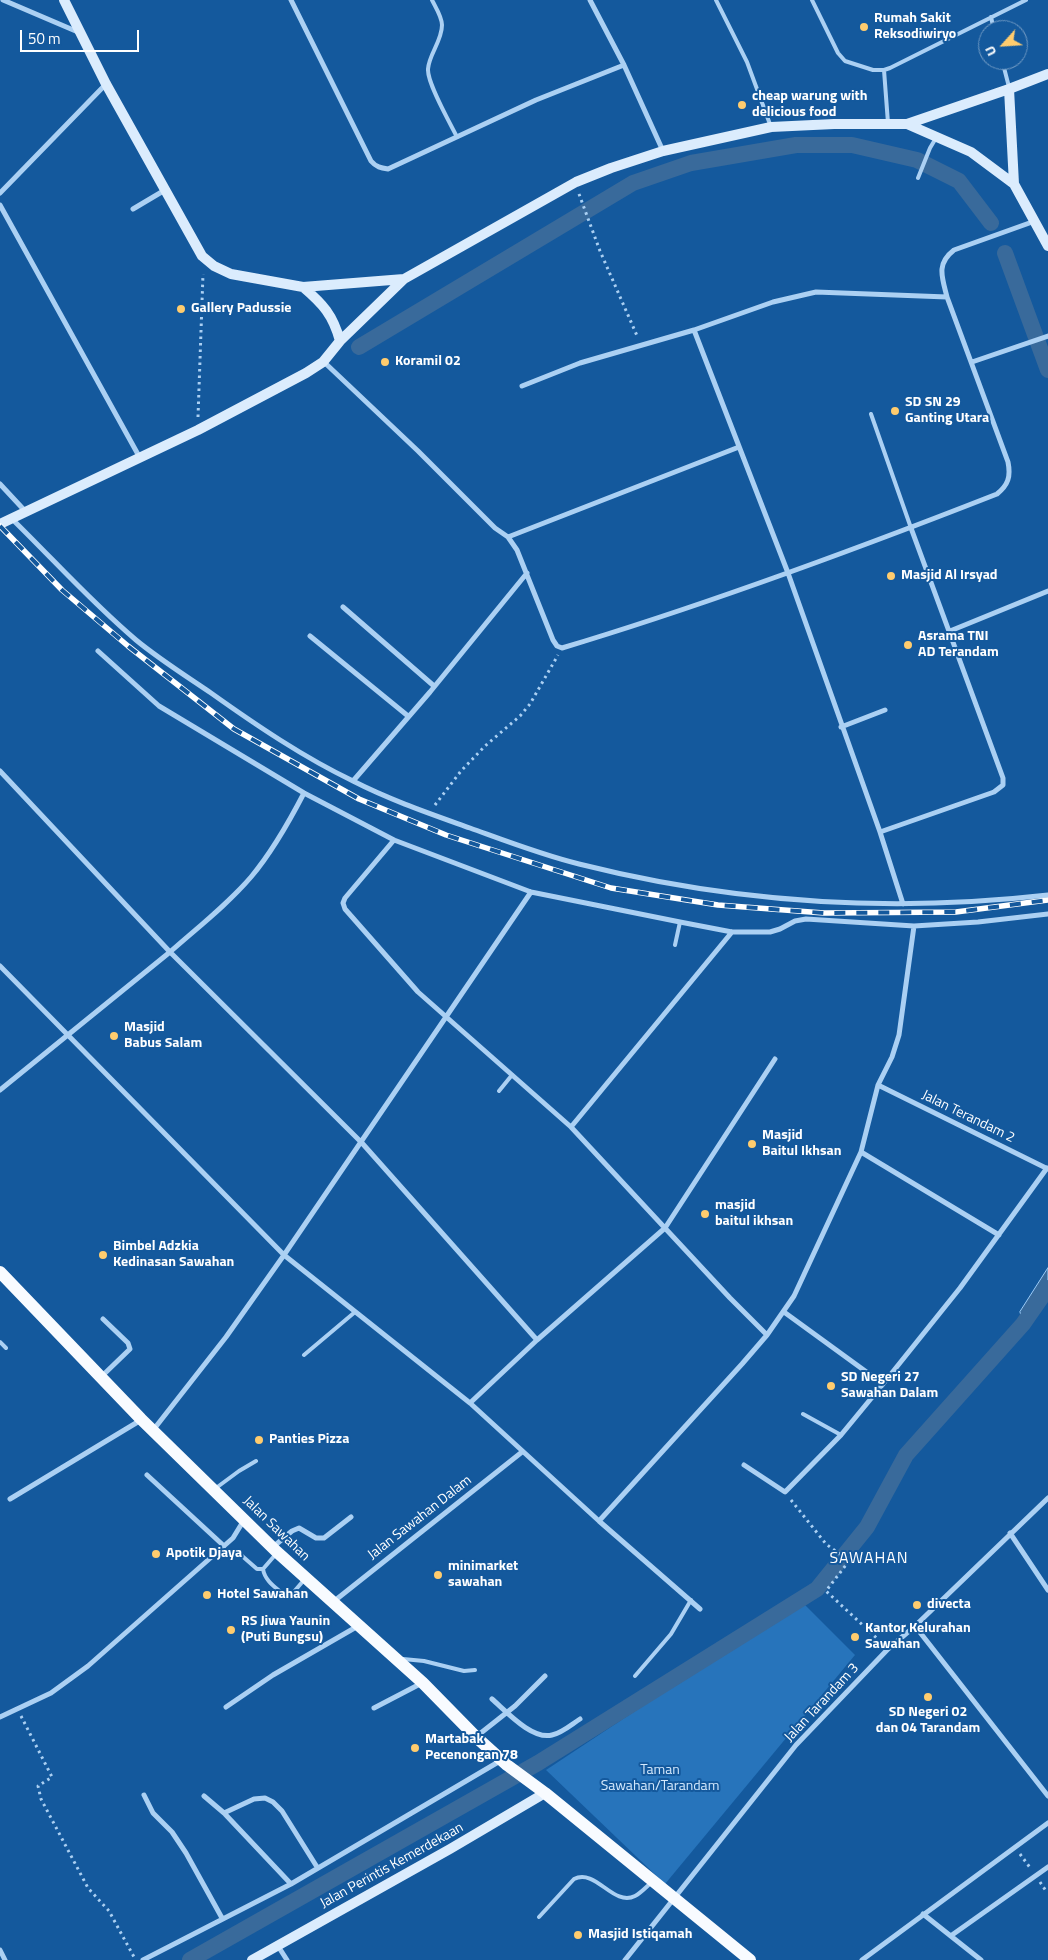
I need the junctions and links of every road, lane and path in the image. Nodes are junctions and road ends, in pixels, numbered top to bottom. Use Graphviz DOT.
graph roads {
  1 [pos="3,0"];
  2 [pos="64,0"];
  3 [pos="291,0"];
  4 [pos="432,0"];
  5 [pos="590,0"];
  6 [pos="716,0"];
  7 [pos="812,0"];
  8 [pos="1026,0"];
  9 [pos="991,17"];
  10 [pos="992,20"];
  11 [pos="81,33"];
  12 [pos="624,65"];
  13 [pos="884,70"];
  14 [pos="1004,70"];
  15 [pos="1048,74"];
  16 [pos="106,84"];
  17 [pos="1009,89"];
  18 [pos="889,124"];
  19 [pos="907,124"];
  20 [pos="771,127"];
  21 [pos="937,136"];
  22 [pos="456,137"];
  23 [pos="663,151"];
  24 [pos="918,178"];
  25 [pos="1014,184"];
  26 [pos="166,190"];
  27 [pos="0,193"];
  28 [pos="581,199"];
  29 [pos="0,205"];
  30 [pos="133,209"];
  31 [pos="1035,221"];
  32 [pos="1048,246"];
  33 [pos="202,256"];
  34 [pos="404,279"];
  35 [pos="304,287"];
  36 [pos="947,297"];
  37 [pos="694,330"];
  38 [pos="1048,336"];
  39 [pos="340,341"];
  40 [pos="642,346"];
  41 [pos="323,362"];
  42 [pos="972,362"];
  43 [pos="522,386"];
  44 [pos="871,414"];
  45 [pos="198,430"];
  46 [pos="739,447"];
  47 [pos="140,458"];
  48 [pos="0,484"];
  49 [pos="26,512"];
  50 [pos="12,518"];
  51 [pos="0,524"];
  52 [pos="911,528"];
  53 [pos="508,537"];
  54 [pos="527,573"];
  55 [pos="788,573"];
  56 [pos="1048,591"];
  57 [pos="343,607"];
  58 [pos="950,631"];
  59 [pos="310,636"];
  60 [pos="562,648"];
  61 [pos="98,651"];
  62 [pos="434,686"];
  63 [pos="886,710"];
  64 [pos="408,716"];
  65 [pos="841,727"];
  66 [pos="0,771"];
  67 [pos="353,781"];
  68 [pos="304,793"];
  69 [pos="429,813"];
  70 [pos="880,832"];
  71 [pos="394,840"];
  72 [pos="531,892"];
  73 [pos="1048,895"];
  74 [pos="903,904"];
  75 [pos="1048,914"];
  76 [pos="680,922"];
  77 [pos="914,926"];
  78 [pos="732,932"];
  79 [pos="675,945"];
  80 [pos="170,952"];
  81 [pos="0,966"];
  82 [pos="446,1017"];
  83 [pos="67,1035"];
  84 [pos="775,1060"];
  85 [pos="512,1075"];
  86 [pos="878,1086"];
  87 [pos="0,1090"];
  88 [pos="499,1091"];
  89 [pos="571,1128"];
  90 [pos="362,1143"];
  91 [pos="861,1152"];
  92 [pos="1048,1169"];
  93 [pos="665,1228"];
  94 [pos="999,1235"];
  95 [pos="284,1256"];
  96 [pos="0,1272"];
  97 [pos="355,1312"];
  98 [pos="784,1312"];
  99 [pos="103,1319"];
  100 [pos="767,1335"];
  101 [pos="538,1340"];
  102 [pos="0,1342"];
  103 [pos="6,1348"];
  104 [pos="304,1355"];
  105 [pos="101,1378"];
  106 [pos="883,1384"];
  107 [pos="470,1403"];
  108 [pos="803,1414"];
  109 [pos="141,1420"];
  110 [pos="153,1430"];
  111 [pos="841,1435"];
  112 [pos="522,1452"];
  113 [pos="256,1461"];
  114 [pos="744,1465"];
  115 [pos="147,1475"];
  116 [pos="214,1489"];
  117 [pos="784,1492"];
  118 [pos="1048,1498"];
  119 [pos="10,1499"];
  120 [pos="351,1517"];
  121 [pos="244,1520"];
  122 [pos="598,1521"];
  123 [pos="1010,1533"];
  124 [pos="224,1546"];
  125 [pos="275,1550"];
  126 [pos="241,1554"];
  127 [pos="263,1569"];
  128 [pos="305,1579"];
  129 [pos="1048,1590"];
  130 [pos="690,1600"];
  131 [pos="332,1602"];
  132 [pos="700,1609"];
  133 [pos="359,1626"];
  134 [pos="915,1626"];
  135 [pos="888,1649"];
  136 [pos="395,1659"];
  137 [pos="474,1670"];
  138 [pos="545,1676"];
  139 [pos="635,1676"];
  140 [pos="422,1683"];
  141 [pos="492,1699"];
  142 [pos="226,1707"];
  143 [pos="374,1708"];
  144 [pos="17,1709"];
  145 [pos="507,1712"];
  146 [pos="0,1717"];
  147 [pos="580,1719"];
  148 [pos="476,1737"];
  149 [pos="504,1762"];
  150 [pos="541,1790"];
  151 [pos="144,1795"];
  152 [pos="204,1796"];
  153 [pos="1048,1796"];
  154 [pos="224,1813"];
  155 [pos="1048,1822"];
  156 [pos="316,1867"];
  157 [pos="1048,1867"];
  158 [pos="652,1882"];
  159 [pos="291,1884"];
  160 [pos="674,1898"];
  161 [pos="924,1914"];
  162 [pos="539,1917"];
  163 [pos="222,1918"];
  164 [pos="952,1935"];
  165 [pos="278,1945"];
  166 [pos="0,1950"];
  167 [pos="5,1960"];
  168 [pos="135,1960"];
  169 [pos="143,1960"];
  170 [pos="252,1960"];
  171 [pos="287,1960"];
  172 [pos="625,1960"];
  173 [pos="750,1960"];
  174 [pos="862,1960"];
  175 [pos="981,1960"];
  1 -- 11 [label="street"];
  2 -- 11 [label="main road"];
  3 -- 22 [label="street"];
  4 -- 22 [label="lane"];
  5 -- 12 [label="street"];
  6 -- 20 [label="lane"];
  7 -- 13 [label="lane"];
  8 -- 9 [label="lane"];
  9 -- 10 [label="lane"];
  9 -- 13 [label="lane"];
  11 -- 16 [label="main road"];
  12 -- 22 [label="street"];
  12 -- 23 [label="street"];
  13 -- 18 [label="lane"];
  14 -- 17 [label="lane"];
  15 -- 17 [label="main road"];
  16 -- 26 [label="main road"];
  16 -- 27 [label="street"];
  17 -- 19 [label="main road"];
  17 -- 25 [label="main road"];
  18 -- 19 [label="main road"];
  18 -- 20 [label="main road"];
  19 -- 21 [label="main road"];
  20 -- 23 [label="main road"];
  21 -- 24 [label="lane"];
  21 -- 25 [label="main road"];
  23 -- 34 [label="main road"];
  25 -- 31 [label="main road"];
  26 -- 30 [label="street"];
  26 -- 33 [label="main road"];
  28 -- 40 [label="path"];
  29 -- 47 [label="street"];
  31 -- 32 [label="main road"];
  31 -- 36 [label="street"];
  33 -- 35 [label="main road"];
  33 -- 45 [label="path"];
  34 -- 35 [label="main road"];
  34 -- 39 [label="main road"];
  35 -- 39 [label="main road"];
  36 -- 37 [label="street"];
  36 -- 42 [label="street"];
  37 -- 40 [label="street"];
  37 -- 46 [label="street"];
  38 -- 42 [label="street"];
  39 -- 41 [label="main road"];
  40 -- 43 [label="street"];
  41 -- 45 [label="main road"];
  41 -- 53 [label="street"];
  42 -- 52 [label="street"];
  44 -- 52 [label="lane"];
  45 -- 47 [label="main road"];
  46 -- 53 [label="street"];
  46 -- 55 [label="street"];
  47 -- 49 [label="main road"];
  48 -- 49 [label="street"];
  49 -- 50 [label="main road"];
  50 -- 51 [label="main road"];
  50 -- 67 [label="street"];
  52 -- 55 [label="street"];
  52 -- 58 [label="street"];
  53 -- 54 [label="street"];
  54 -- 60 [label="street"];
  54 -- 62 [label="street"];
  55 -- 60 [label="street"];
  55 -- 65 [label="street"];
  56 -- 58 [label="street"];
  57 -- 62 [label="street"];
  58 -- 70 [label="street"];
  59 -- 64 [label="street"];
  60 -- 69 [label="path"];
  61 -- 68 [label="street"];
  62 -- 64 [label="street"];
  63 -- 65 [label="street"];
  64 -- 67 [label="street"];
  65 -- 70 [label="street"];
  66 -- 80 [label="street"];
  67 -- 69 [label="street"];
  68 -- 71 [label="street"];
  68 -- 80 [label="street"];
  69 -- 74 [label="street"];
  70 -- 74 [label="street"];
  71 -- 72 [label="street"];
  71 -- 82 [label="street"];
  72 -- 76 [label="street"];
  72 -- 82 [label="street"];
  73 -- 74 [label="street"];
  75 -- 77 [label="street"];
  76 -- 78 [label="street"];
  76 -- 79 [label="lane"];
  77 -- 78 [label="street"];
  77 -- 86 [label="street"];
  78 -- 89 [label="street"];
  80 -- 83 [label="street"];
  80 -- 90 [label="street"];
  81 -- 83 [label="street"];
  82 -- 85 [label="street"];
  82 -- 90 [label="street"];
  83 -- 87 [label="street"];
  83 -- 95 [label="street"];
  84 -- 93 [label="street"];
  85 -- 88 [label="lane"];
  85 -- 89 [label="street"];
  86 -- 91 [label="street"];
  86 -- 92 [label="street, Jalan Terandam 2"];
  89 -- 93 [label="street"];
  90 -- 95 [label="street"];
  90 -- 101 [label="street"];
  91 -- 94 [label="street"];
  91 -- 98 [label="street"];
  92 -- 94 [label="street"];
  93 -- 100 [label="street"];
  93 -- 101 [label="street"];
  94 -- 106 [label="street"];
  95 -- 97 [label="street"];
  95 -- 110 [label="street"];
  96 -- 105 [label="main road, Jalan Sawahan"];
  97 -- 104 [label="lane"];
  97 -- 107 [label="street"];
  98 -- 100 [label="street"];
  98 -- 106 [label="street"];
  99 -- 105 [label="street"];
  100 -- 122 [label="street"];
  101 -- 107 [label="street"];
  102 -- 103 [label="lane"];
  105 -- 109 [label="main road, Jalan Sawahan"];
  106 -- 111 [label="street"];
  107 -- 112 [label="street"];
  108 -- 111 [label="lane"];
  109 -- 110 [label="main road, Jalan Sawahan"];
  109 -- 119 [label="street"];
  110 -- 116 [label="main road, Jalan Sawahan"];
  111 -- 117 [label="street"];
  112 -- 122 [label="street"];
  112 -- 131 [label="street, Jalan Sawahan Dalam"];
  113 -- 116 [label="lane"];
  114 -- 117 [label="street"];
  115 -- 124 [label="street"];
  116 -- 121 [label="main road, Jalan Sawahan"];
  117 -- 135 [label="path"];
  118 -- 123 [label="street, Jalan Tarandam 3"];
  120 -- 125 [label="street"];
  121 -- 124 [label="street"];
  121 -- 125 [label="main road, Jalan Sawahan"];
  122 -- 130 [label="street"];
  123 -- 129 [label="street"];
  123 -- 134 [label="street, Jalan Tarandam 3"];
  124 -- 144 [label="street"];
  125 -- 127 [label="lane"];
  125 -- 128 [label="main road, Jalan Sawahan"];
  126 -- 127 [label="lane"];
  127 -- 128 [label="lane"];
  128 -- 131 [label="main road, Jalan Sawahan"];
  130 -- 132 [label="street"];
  130 -- 139 [label="lane"];
  131 -- 133 [label="main road, Jalan Sawahan"];
  133 -- 136 [label="main road, Jalan Sawahan"];
  133 -- 142 [label="street"];
  134 -- 135 [label="street, Jalan Tarandam 3"];
  134 -- 153 [label="street"];
  135 -- 160 [label="street, Jalan Tarandam 3"];
  136 -- 137 [label="lane"];
  136 -- 140 [label="main road, Jalan Sawahan"];
  138 -- 145 [label="street"];
  140 -- 143 [label="street"];
  140 -- 148 [label="main road, Jalan Sawahan"];
  141 -- 145 [label="street"];
  144 -- 146 [label="street"];
  144 -- 168 [label="path"];
  145 -- 147 [label="street"];
  145 -- 148 [label="street"];
  148 -- 149 [label="main road, Jalan Sawahan"];
  149 -- 150 [label="main road, Jalan Sawahan"];
  149 -- 156 [label="street"];
  150 -- 158 [label="main road, Jalan Sawahan"];
  150 -- 165 [label="main road, Jalan Perintis Kemerdekaan"];
  151 -- 163 [label="street"];
  152 -- 154 [label="street"];
  154 -- 156 [label="street"];
  154 -- 159 [label="street"];
  155 -- 161 [label="street"];
  156 -- 159 [label="street"];
  157 -- 164 [label="street"];
  158 -- 160 [label="main road, Jalan Sawahan"];
  158 -- 162 [label="lane"];
  159 -- 163 [label="street"];
  160 -- 172 [label="street, Jalan Tarandam 3"];
  160 -- 173 [label="main road, Jalan Sawahan"];
  161 -- 164 [label="street"];
  161 -- 174 [label="street"];
  163 -- 169 [label="street"];
  164 -- 175 [label="street"];
  165 -- 170 [label="main road, Jalan Perintis Kemerdekaan"];
  165 -- 171 [label="street"];
  166 -- 167 [label="street"];
}
